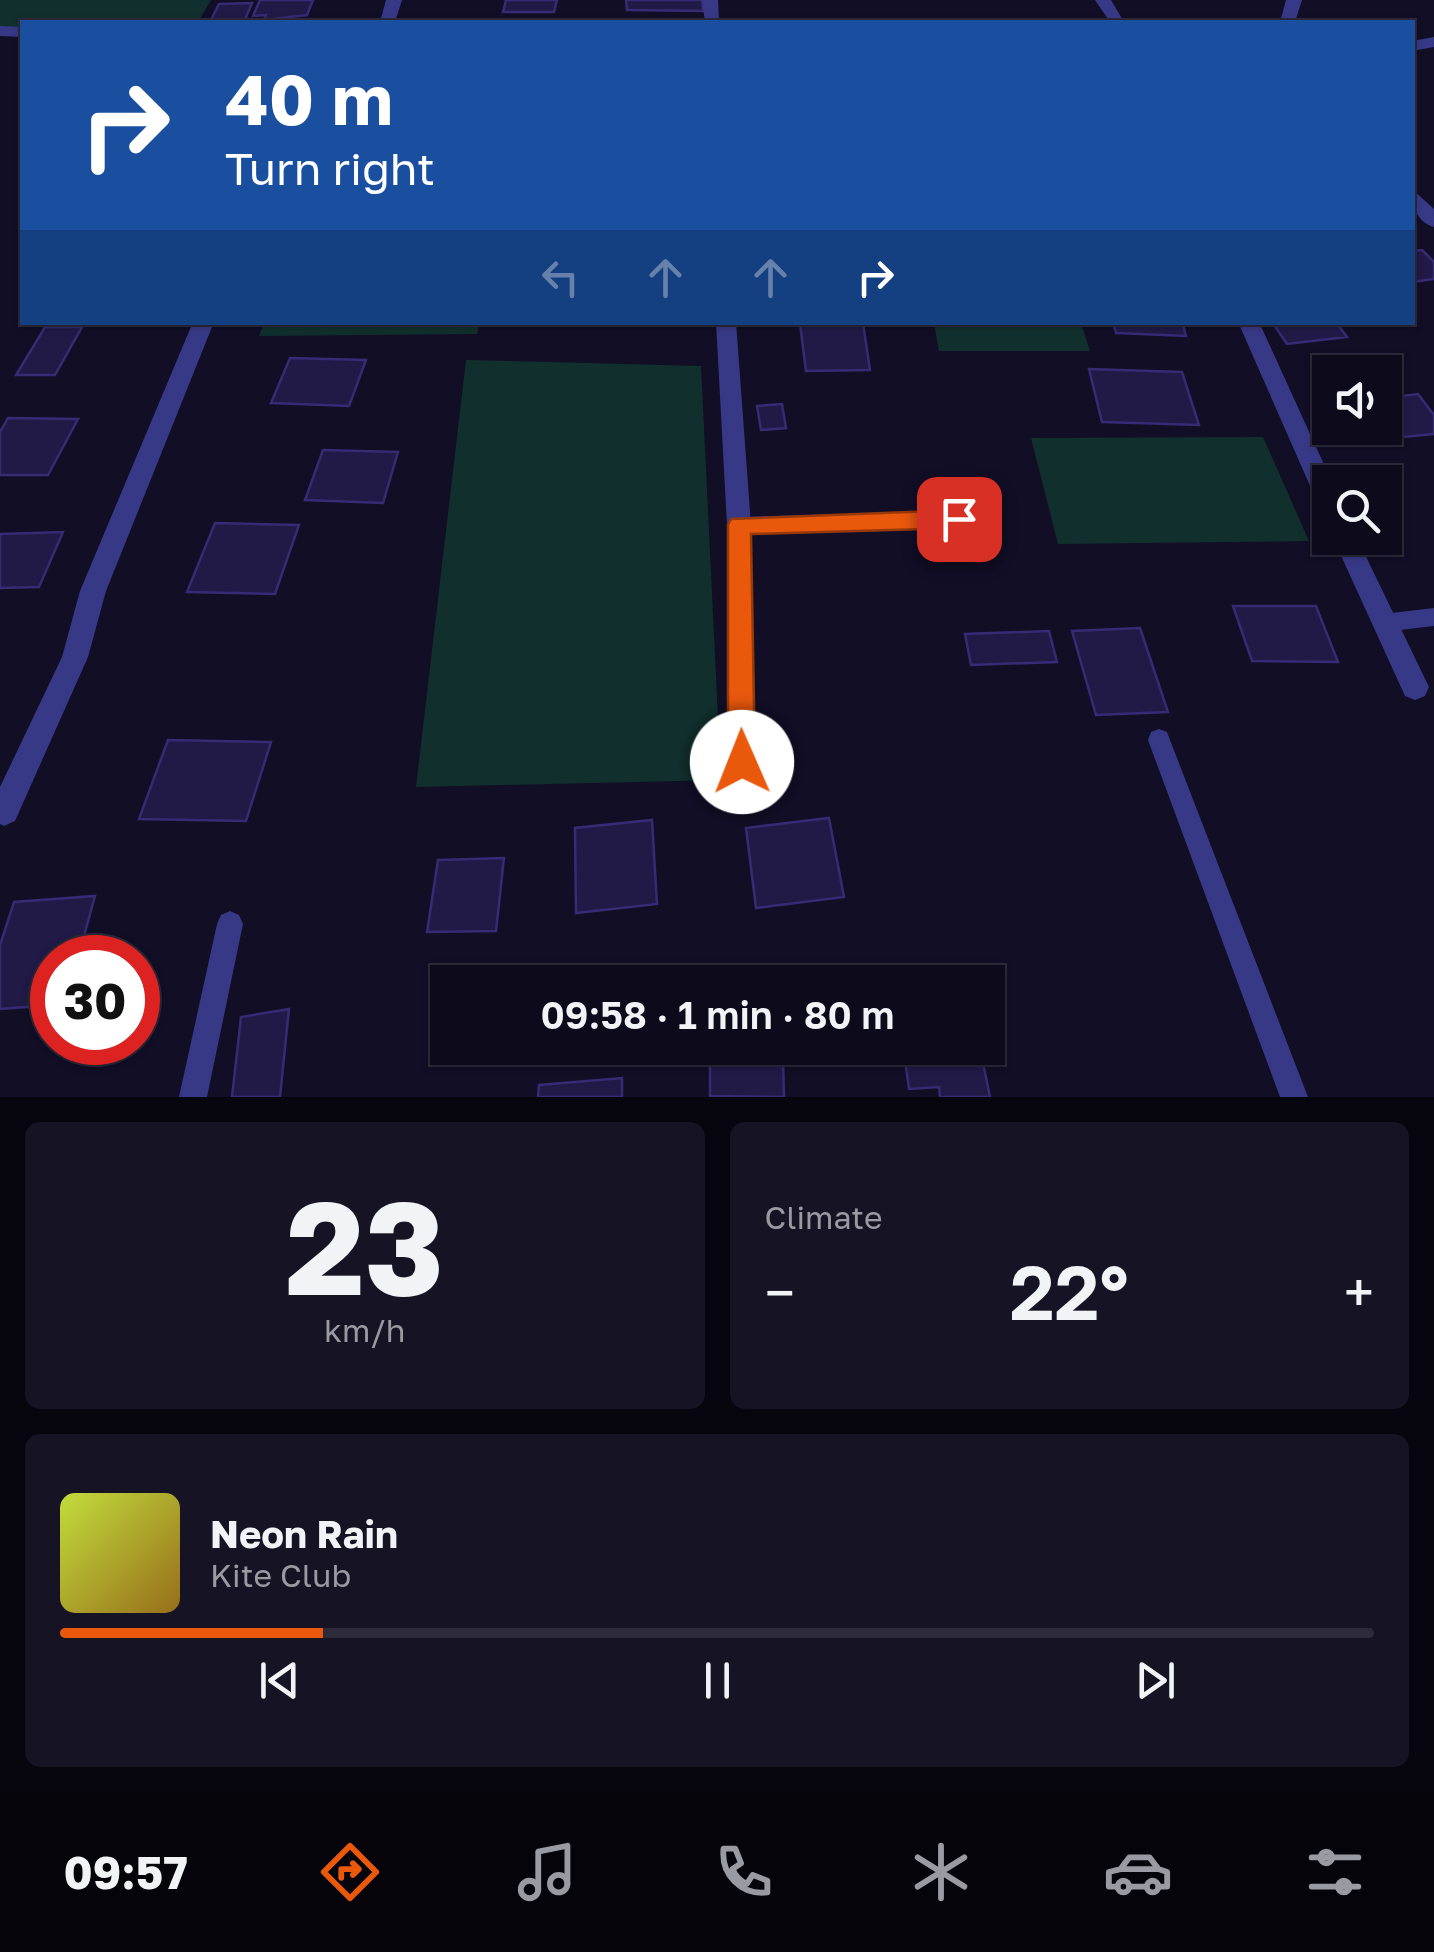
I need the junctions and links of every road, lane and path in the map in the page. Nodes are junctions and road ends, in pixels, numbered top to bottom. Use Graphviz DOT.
graph roads {
  1 [pos="1415,198"];
  2 [pos="1434,222"];
  3 [pos="203,325"];
  4 [pos="726,325"];
  5 [pos="1249,325"];
  6 [pos="1312,465"];
  7 [pos="959,519"];
  8 [pos="739,525"];
  9 [pos="1353,555"];
  10 [pos="1434,617"];
  11 [pos="1384,623"];
  12 [pos="1415,687"];
  13 [pos="1159,740"];
  14 [pos="742,762"];
  15 [pos="4,811"];
  16 [pos="230,924"];
  17 [pos="193,1097"];
  18 [pos="1294,1097"];
  1 -- 2 [label="street"];
  3 -- 15 [label="street"];
  4 -- 8 [label="street"];
  5 -- 6 [label="street"];
  7 -- 8 [label="lane"];
  8 -- 14 [label="street"];
  9 -- 11 [label="street"];
  10 -- 11 [label="lane"];
  11 -- 12 [label="street"];
  13 -- 18 [label="lane"];
  16 -- 17 [label="lane"];
}
